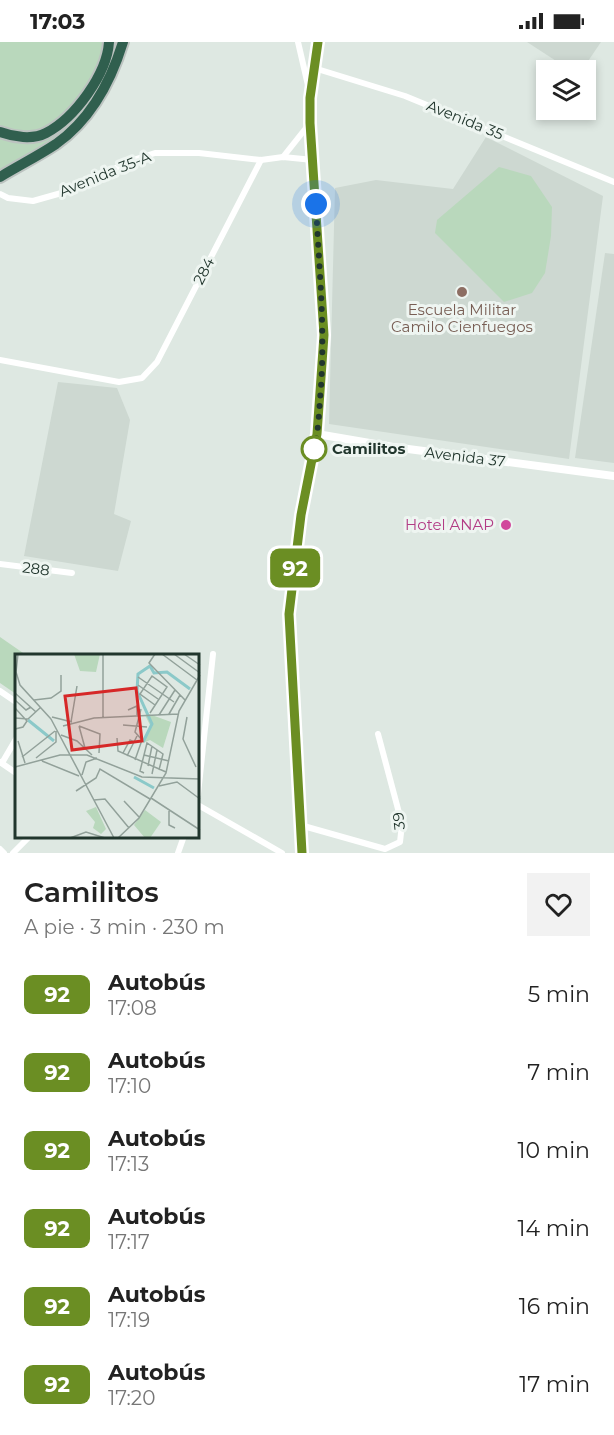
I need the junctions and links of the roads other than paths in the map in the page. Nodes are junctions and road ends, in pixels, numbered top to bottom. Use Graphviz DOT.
graph roads {
  1 [pos="109,42"];
  2 [pos="123,42"];
  3 [pos="298,42"];
  4 [pos="318,42"];
  5 [pos="314,68"];
  6 [pos="310,98"];
  7 [pos="310,123"];
  8 [pos="0,132"];
  9 [pos="283,157"];
  10 [pos="261,160"];
  11 [pos="313,160"];
  12 [pos="0,177"];
  13 [pos="614,182"];
  14 [pos="0,194"];
  15 [pos="0,360"];
  16 [pos="317,434"];
  17 [pos="614,476"];
  18 [pos="0,564"];
  19 [pos="72,573"];
  20 [pos="213,654"];
  21 [pos="0,691"];
  22 [pos="15,701"];
  23 [pos="378,734"];
  24 [pos="15,741"];
  25 [pos="1,762"];
  26 [pos="15,772"];
  27 [pos="200,775"];
  28 [pos="200,806"];
  29 [pos="300,825"];
  30 [pos="29,838"];
  31 [pos="184,838"];
  32 [pos="0,849"];
  33 [pos="4,853"];
  34 [pos="14,853"];
  35 [pos="178,853"];
  36 [pos="282,853"];
  37 [pos="302,853"];
  1 -- 8 [label="highway"];
  2 -- 12 [label="highway"];
  3 -- 6 [label="street"];
  4 -- 5 [label="street"];
  5 -- 6 [label="street"];
  5 -- 13 [label="street, Avenida 35"];
  6 -- 7 [label="street"];
  7 -- 9 [label="street"];
  7 -- 11 [label="street"];
  9 -- 10 [label="street, Avenida 35-A"];
  9 -- 11 [label="street, Avenida 35-A"];
  10 -- 14 [label="street, Avenida 35-A"];
  10 -- 15 [label="street, 284"];
  11 -- 16 [label="street"];
  16 -- 17 [label="street, Avenida 37"];
  16 -- 29 [label="street"];
  18 -- 19 [label="street, 288"];
  20 -- 27 [label="street"];
  21 -- 22 [label="street"];
  23 -- 29 [label="street, 39"];
  24 -- 25 [label="street"];
  25 -- 26 [label="street"];
  28 -- 36 [label="street"];
  29 -- 37 [label="street"];
  30 -- 34 [label="street"];
  31 -- 35 [label="street"];
  32 -- 33 [label="street"];
}
